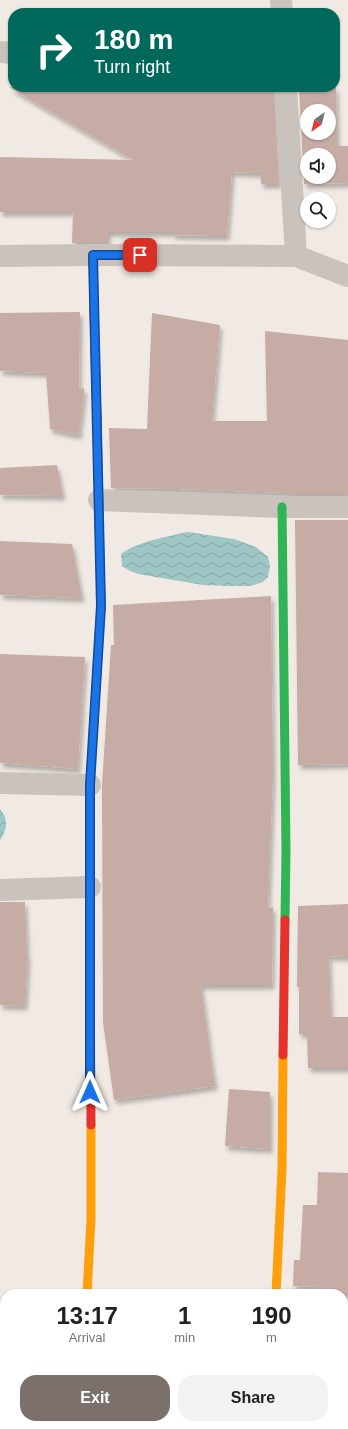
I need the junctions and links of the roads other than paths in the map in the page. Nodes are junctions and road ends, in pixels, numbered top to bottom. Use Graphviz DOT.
graph roads {
  1 [pos="286,92"];
  2 [pos="93,255"];
  3 [pos="0,256"];
  4 [pos="296,256"];
  5 [pos="348,276"];
  6 [pos="99,500"];
  7 [pos="282,507"];
  8 [pos="348,507"];
  9 [pos="0,783"];
  10 [pos="90,785"];
  11 [pos="90,887"];
  12 [pos="0,890"];
  13 [pos="87,1289"];
  14 [pos="276,1289"];
  1 -- 4 [label="street"];
  2 -- 3 [label="street"];
  2 -- 4 [label="street"];
  2 -- 6 [label="street"];
  4 -- 5 [label="street"];
  6 -- 7 [label="street"];
  6 -- 10 [label="street"];
  7 -- 8 [label="street"];
  7 -- 14 [label="street"];
  9 -- 10 [label="street"];
  10 -- 11 [label="street"];
  11 -- 12 [label="street"];
  11 -- 13 [label="street"];
}
